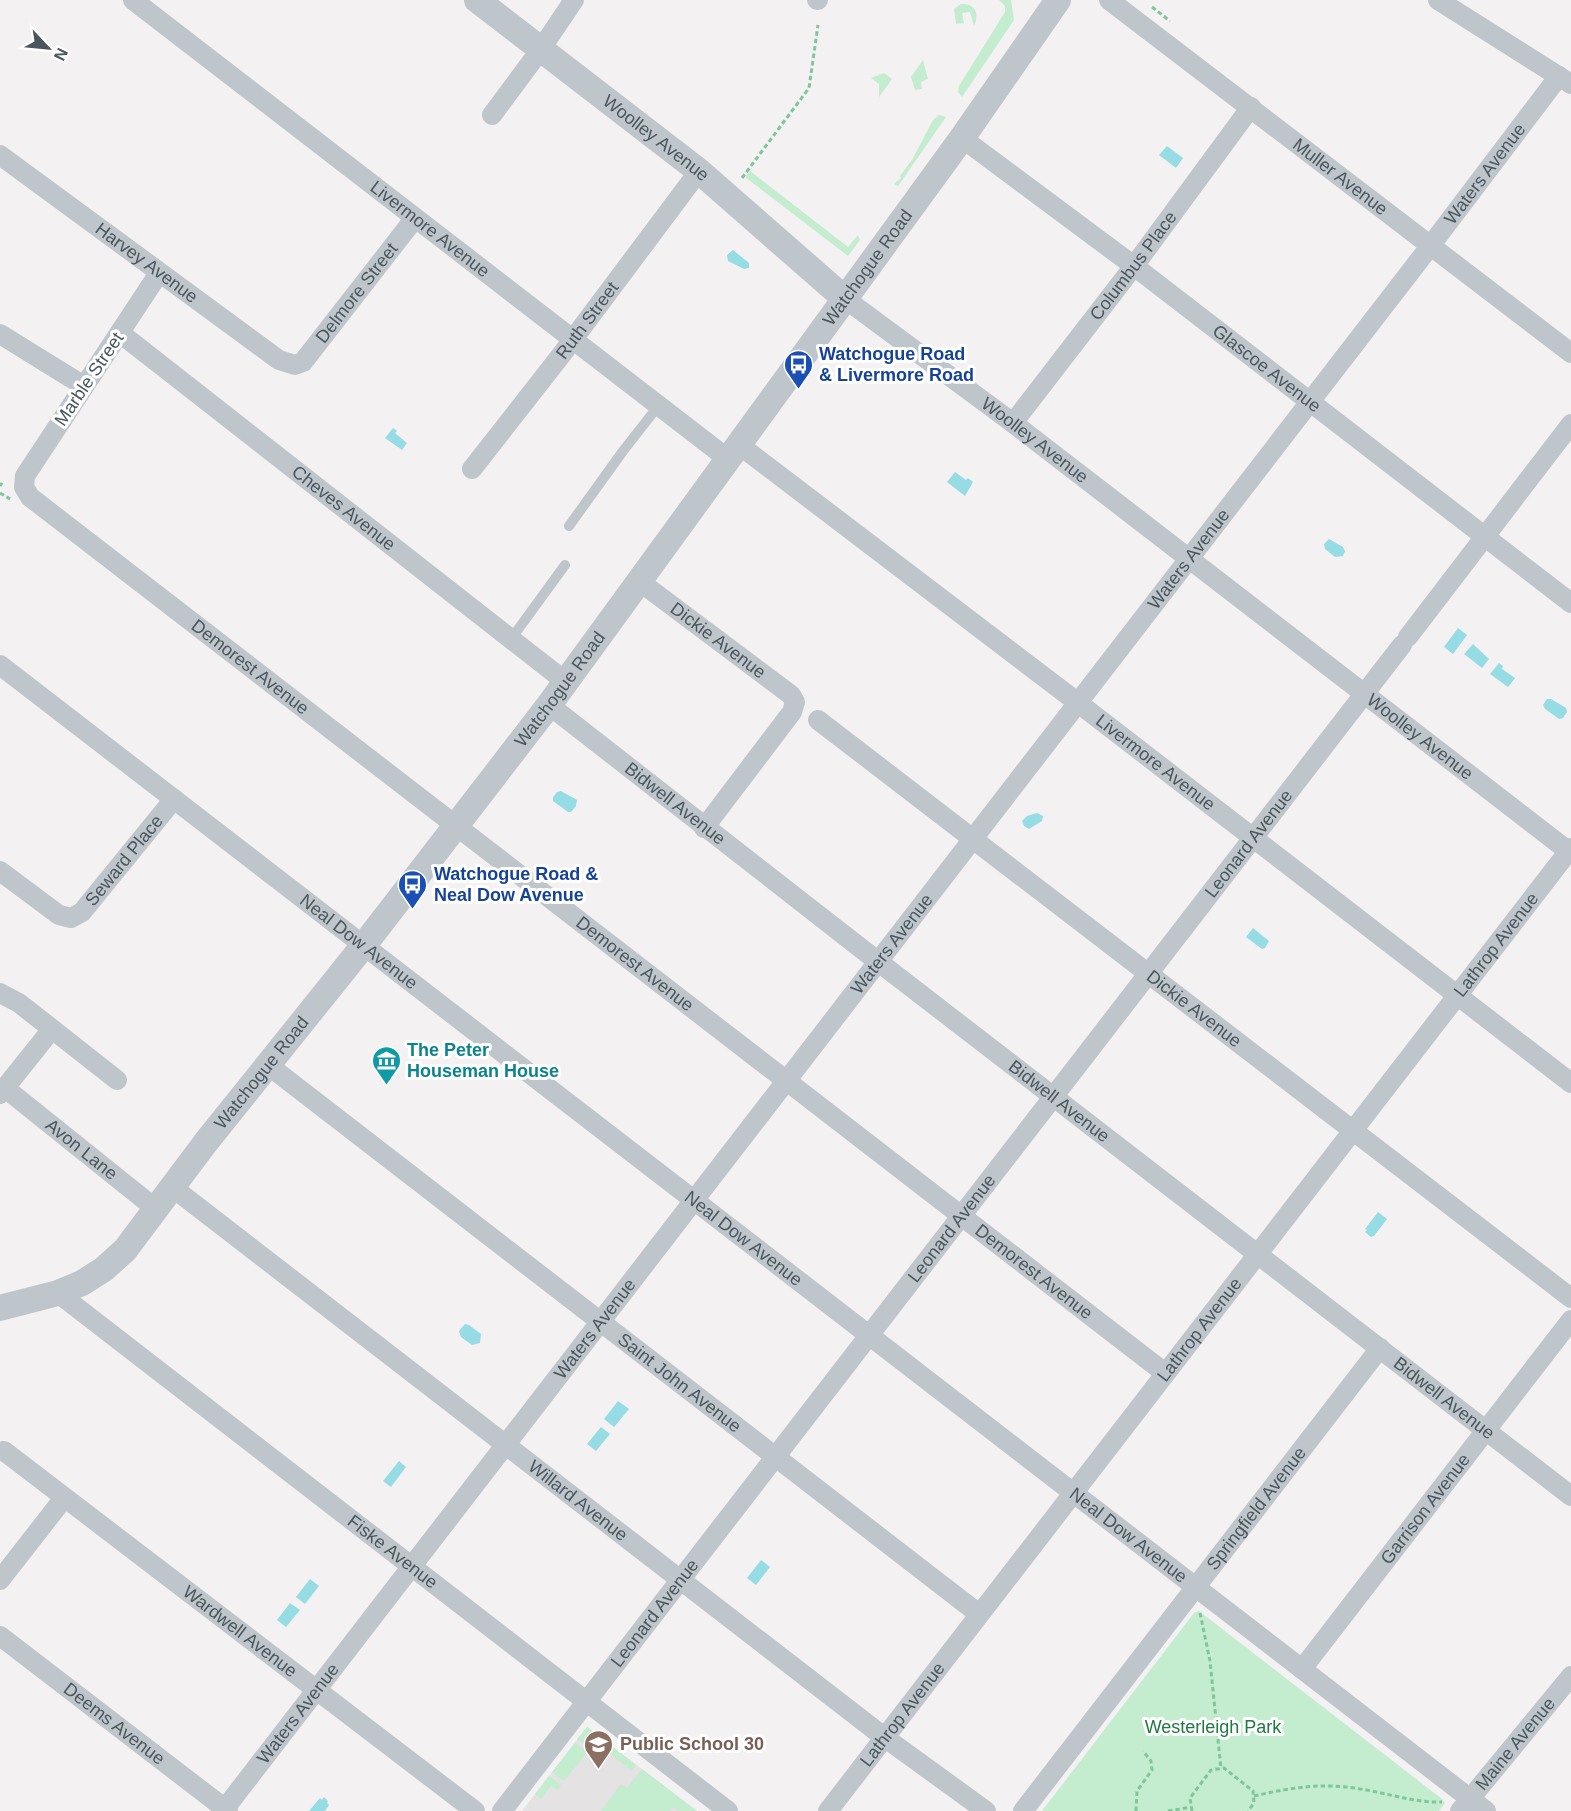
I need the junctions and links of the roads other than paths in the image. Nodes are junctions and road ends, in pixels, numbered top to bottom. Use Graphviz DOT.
graph roads {
  1 [pos="133,0"];
  2 [pos="477,0"];
  3 [pos="574,0"];
  4 [pos="1058,0"];
  5 [pos="1109,0"];
  6 [pos="1438,0"];
  7 [pos="541,49"];
  8 [pos="1565,80"];
  9 [pos="1251,107"];
  10 [pos="492,115"];
  11 [pos="962,138"];
  12 [pos="0,155"];
  13 [pos="699,171"];
  14 [pos="415,218"];
  15 [pos="1431,245"];
  16 [pos="1134,266"];
  17 [pos="159,273"];
  18 [pos="844,297"];
  19 [pos="120,333"];
  20 [pos="0,334"];
  21 [pos="573,339"];
  22 [pos="1571,353"];
  23 [pos="295,365"];
  24 [pos="84,386"];
  25 [pos="1309,402"];
  26 [pos="659,405"];
  27 [pos="1013,423"];
  28 [pos="1571,424"];
  29 [pos="733,452"];
  30 [pos="472,469"];
  31 [pos="24,487"];
  32 [pos="569,526"];
  33 [pos="1485,536"];
  34 [pos="1188,558"];
  35 [pos="565,565"];
  36 [pos="639,581"];
  37 [pos="1571,603"];
  38 [pos="511,639"];
  39 [pos="0,664"];
  40 [pos="566,682"];
  41 [pos="1364,694"];
  42 [pos="1077,702"];
  43 [pos="549,705"];
  44 [pos="818,720"];
  45 [pos="174,799"];
  46 [pos="457,826"];
  47 [pos="704,828"];
  48 [pos="973,837"];
  49 [pos="1252,838"];
  50 [pos="1570,851"];
  51 [pos="0,871"];
  52 [pos="364,945"];
  53 [pos="877,961"];
  54 [pos="1149,972"];
  55 [pos="0,993"];
  56 [pos="1457,995"];
  57 [pos="52,1029"];
  58 [pos="268,1065"];
  59 [pos="117,1080"];
  60 [pos="786,1080"];
  61 [pos="1571,1083"];
  62 [pos="3,1091"];
  63 [pos="1053,1097"];
  64 [pos="1353,1129"];
  65 [pos="172,1187"];
  66 [pos="694,1200"];
  67 [pos="156,1209"];
  68 [pos="961,1216"];
  69 [pos="1257,1254"];
  70 [pos="58,1293"];
  71 [pos="1571,1298"];
  72 [pos="0,1308"];
  73 [pos="1571,1320"];
  74 [pos="599,1322"];
  75 [pos="869,1335"];
  76 [pos="1380,1348"];
  77 [pos="1165,1374"];
  78 [pos="1486,1431"];
  79 [pos="505,1444"];
  80 [pos="4,1451"];
  81 [pos="775,1457"];
  82 [pos="1073,1492"];
  83 [pos="1571,1496"];
  84 [pos="64,1498"];
  85 [pos="410,1566"];
  86 [pos="0,1580"];
  87 [pos="681,1580"];
  88 [pos="1196,1586"];
  89 [pos="979,1614"];
  90 [pos="0,1636"];
  91 [pos="1302,1669"];
  92 [pos="1571,1676"];
  93 [pos="316,1689"];
  94 [pos="586,1702"];
  95 [pos="884,1737"];
  96 [pos="1459,1804"];
  97 [pos="225,1810"];
  98 [pos="475,1811"];
  99 [pos="502,1811"];
  100 [pos="728,1811"];
  101 [pos="828,1811"];
  102 [pos="986,1811"];
  103 [pos="1023,1811"];
  104 [pos="1486,1811"];
  1 -- 14 [label="street, Livermore Avenue"];
  2 -- 7 [label="street, Woolley Avenue"];
  3 -- 7 [label="street"];
  4 -- 11 [label="street, Watchogue Road"];
  5 -- 9 [label="street, Muller Avenue"];
  6 -- 8 [label="street"];
  7 -- 10 [label="street"];
  7 -- 13 [label="street, Woolley Avenue"];
  8 -- 15 [label="street, Waters Avenue"];
  9 -- 15 [label="street, Muller Avenue"];
  9 -- 16 [label="street, Columbus Place"];
  11 -- 16 [label="street, Glascoe Avenue"];
  11 -- 18 [label="street, Watchogue Road"];
  12 -- 17 [label="street, Harvey Avenue"];
  13 -- 18 [label="street, Woolley Avenue"];
  13 -- 21 [label="street, Ruth Street"];
  14 -- 21 [label="street, Livermore Avenue"];
  14 -- 23 [label="street, Delmore Street"];
  15 -- 22 [label="street, Muller Avenue"];
  15 -- 25 [label="street, Waters Avenue"];
  16 -- 25 [label="street, Glascoe Avenue"];
  16 -- 27 [label="street, Columbus Place"];
  17 -- 19 [label="street, Marble Street"];
  17 -- 23 [label="street, Harvey Avenue"];
  18 -- 27 [label="street, Woolley Avenue"];
  18 -- 29 [label="street, Watchogue Road"];
  19 -- 24 [label="street, Marble Street"];
  19 -- 38 [label="street, Cheves Avenue"];
  20 -- 24 [label="street"];
  21 -- 26 [label="street, Livermore Avenue"];
  21 -- 30 [label="street, Ruth Street"];
  24 -- 31 [label="street, Marble Street"];
  25 -- 33 [label="street, Glascoe Avenue"];
  25 -- 34 [label="street, Waters Avenue"];
  26 -- 29 [label="street, Livermore Avenue"];
  26 -- 32 [label="lane"];
  27 -- 34 [label="street, Woolley Avenue"];
  28 -- 33 [label="street, Leonard Avenue"];
  29 -- 36 [label="street, Watchogue Road"];
  29 -- 42 [label="street, Livermore Avenue"];
  31 -- 46 [label="street, Demorest Avenue"];
  33 -- 37 [label="street, Glascoe Avenue"];
  33 -- 41 [label="street, Leonard Avenue"];
  34 -- 41 [label="street, Woolley Avenue"];
  34 -- 42 [label="street, Waters Avenue"];
  35 -- 38 [label="lane"];
  36 -- 40 [label="street, Watchogue Road"];
  36 -- 47 [label="street, Dickie Avenue"];
  38 -- 40 [label="street, Cheves Avenue"];
  39 -- 45 [label="street, Neal Dow Avenue"];
  40 -- 43 [label="street, Watchogue Road"];
  41 -- 49 [label="street, Leonard Avenue"];
  41 -- 50 [label="street, Woolley Avenue"];
  42 -- 48 [label="street, Waters Avenue"];
  42 -- 49 [label="street, Livermore Avenue"];
  43 -- 46 [label="street, Watchogue Road"];
  43 -- 47 [label="street, Bidwell Avenue"];
  44 -- 48 [label="street, Dickie Avenue"];
  45 -- 51 [label="street, Seward Place"];
  45 -- 52 [label="street, Neal Dow Avenue"];
  46 -- 52 [label="street, Watchogue Road"];
  46 -- 60 [label="street, Demorest Avenue"];
  47 -- 53 [label="street, Bidwell Avenue"];
  48 -- 53 [label="street, Waters Avenue"];
  48 -- 54 [label="street, Dickie Avenue"];
  49 -- 54 [label="street, Leonard Avenue"];
  49 -- 56 [label="street, Livermore Avenue"];
  50 -- 56 [label="street, Lathrop Avenue"];
  52 -- 58 [label="street, Watchogue Road"];
  52 -- 66 [label="street, Neal Dow Avenue"];
  53 -- 60 [label="street, Waters Avenue"];
  53 -- 63 [label="street, Bidwell Avenue"];
  54 -- 63 [label="street, Leonard Avenue"];
  54 -- 64 [label="street, Dickie Avenue"];
  55 -- 57 [label="street"];
  56 -- 61 [label="street, Livermore Avenue"];
  56 -- 64 [label="street, Lathrop Avenue"];
  57 -- 59 [label="street"];
  57 -- 62 [label="street, Avon Lane"];
  58 -- 65 [label="street, Watchogue Road"];
  58 -- 74 [label="street, Saint John Avenue"];
  60 -- 66 [label="street, Waters Avenue"];
  60 -- 68 [label="street, Demorest Avenue"];
  62 -- 67 [label="street, Avon Lane"];
  63 -- 68 [label="street, Leonard Avenue"];
  63 -- 69 [label="street, Bidwell Avenue"];
  64 -- 69 [label="street, Lathrop Avenue"];
  64 -- 71 [label="street, Dickie Avenue"];
  65 -- 67 [label="street, Watchogue Road"];
  65 -- 79 [label="street, Willard Avenue"];
  66 -- 74 [label="street, Waters Avenue"];
  66 -- 75 [label="street, Neal Dow Avenue"];
  67 -- 70 [label="street, Watchogue Road"];
  68 -- 75 [label="street, Leonard Avenue"];
  68 -- 77 [label="street, Demorest Avenue"];
  69 -- 76 [label="street, Bidwell Avenue"];
  69 -- 77 [label="street, Lathrop Avenue"];
  70 -- 72 [label="street, Watchogue Road"];
  70 -- 85 [label="street, Fiske Avenue"];
  73 -- 78 [label="street, Garrison Avenue"];
  74 -- 79 [label="street, Waters Avenue"];
  74 -- 81 [label="street, Saint John Avenue"];
  75 -- 81 [label="street, Leonard Avenue"];
  75 -- 82 [label="street, Neal Dow Avenue"];
  76 -- 78 [label="street, Bidwell Avenue"];
  76 -- 88 [label="street, Springfield Avenue"];
  77 -- 82 [label="street, Lathrop Avenue"];
  78 -- 83 [label="street, Bidwell Avenue"];
  78 -- 91 [label="street, Garrison Avenue"];
  79 -- 85 [label="street, Waters Avenue"];
  79 -- 87 [label="street, Willard Avenue"];
  80 -- 84 [label="street, Wardwell Avenue"];
  81 -- 87 [label="street, Leonard Avenue"];
  81 -- 89 [label="street, Saint John Avenue"];
  82 -- 88 [label="street, Neal Dow Avenue"];
  82 -- 89 [label="street, Lathrop Avenue"];
  84 -- 86 [label="street"];
  84 -- 93 [label="street, Wardwell Avenue"];
  85 -- 93 [label="street, Waters Avenue"];
  85 -- 94 [label="street, Fiske Avenue"];
  87 -- 94 [label="street, Leonard Avenue"];
  87 -- 95 [label="street, Willard Avenue"];
  88 -- 91 [label="street, Neal Dow Avenue"];
  88 -- 103 [label="street, Springfield Avenue"];
  89 -- 95 [label="street, Lathrop Avenue"];
  90 -- 97 [label="street, Deems Avenue"];
  91 -- 96 [label="street, Neal Dow Avenue"];
  92 -- 96 [label="street, Maine Avenue"];
  93 -- 97 [label="street, Waters Avenue"];
  93 -- 98 [label="street, Wardwell Avenue"];
  94 -- 99 [label="street, Leonard Avenue"];
  94 -- 100 [label="street, Fiske Avenue"];
  95 -- 101 [label="street, Lathrop Avenue"];
  95 -- 102 [label="street, Willard Avenue"];
  96 -- 104 [label="street, Neal Dow Avenue"];
}
